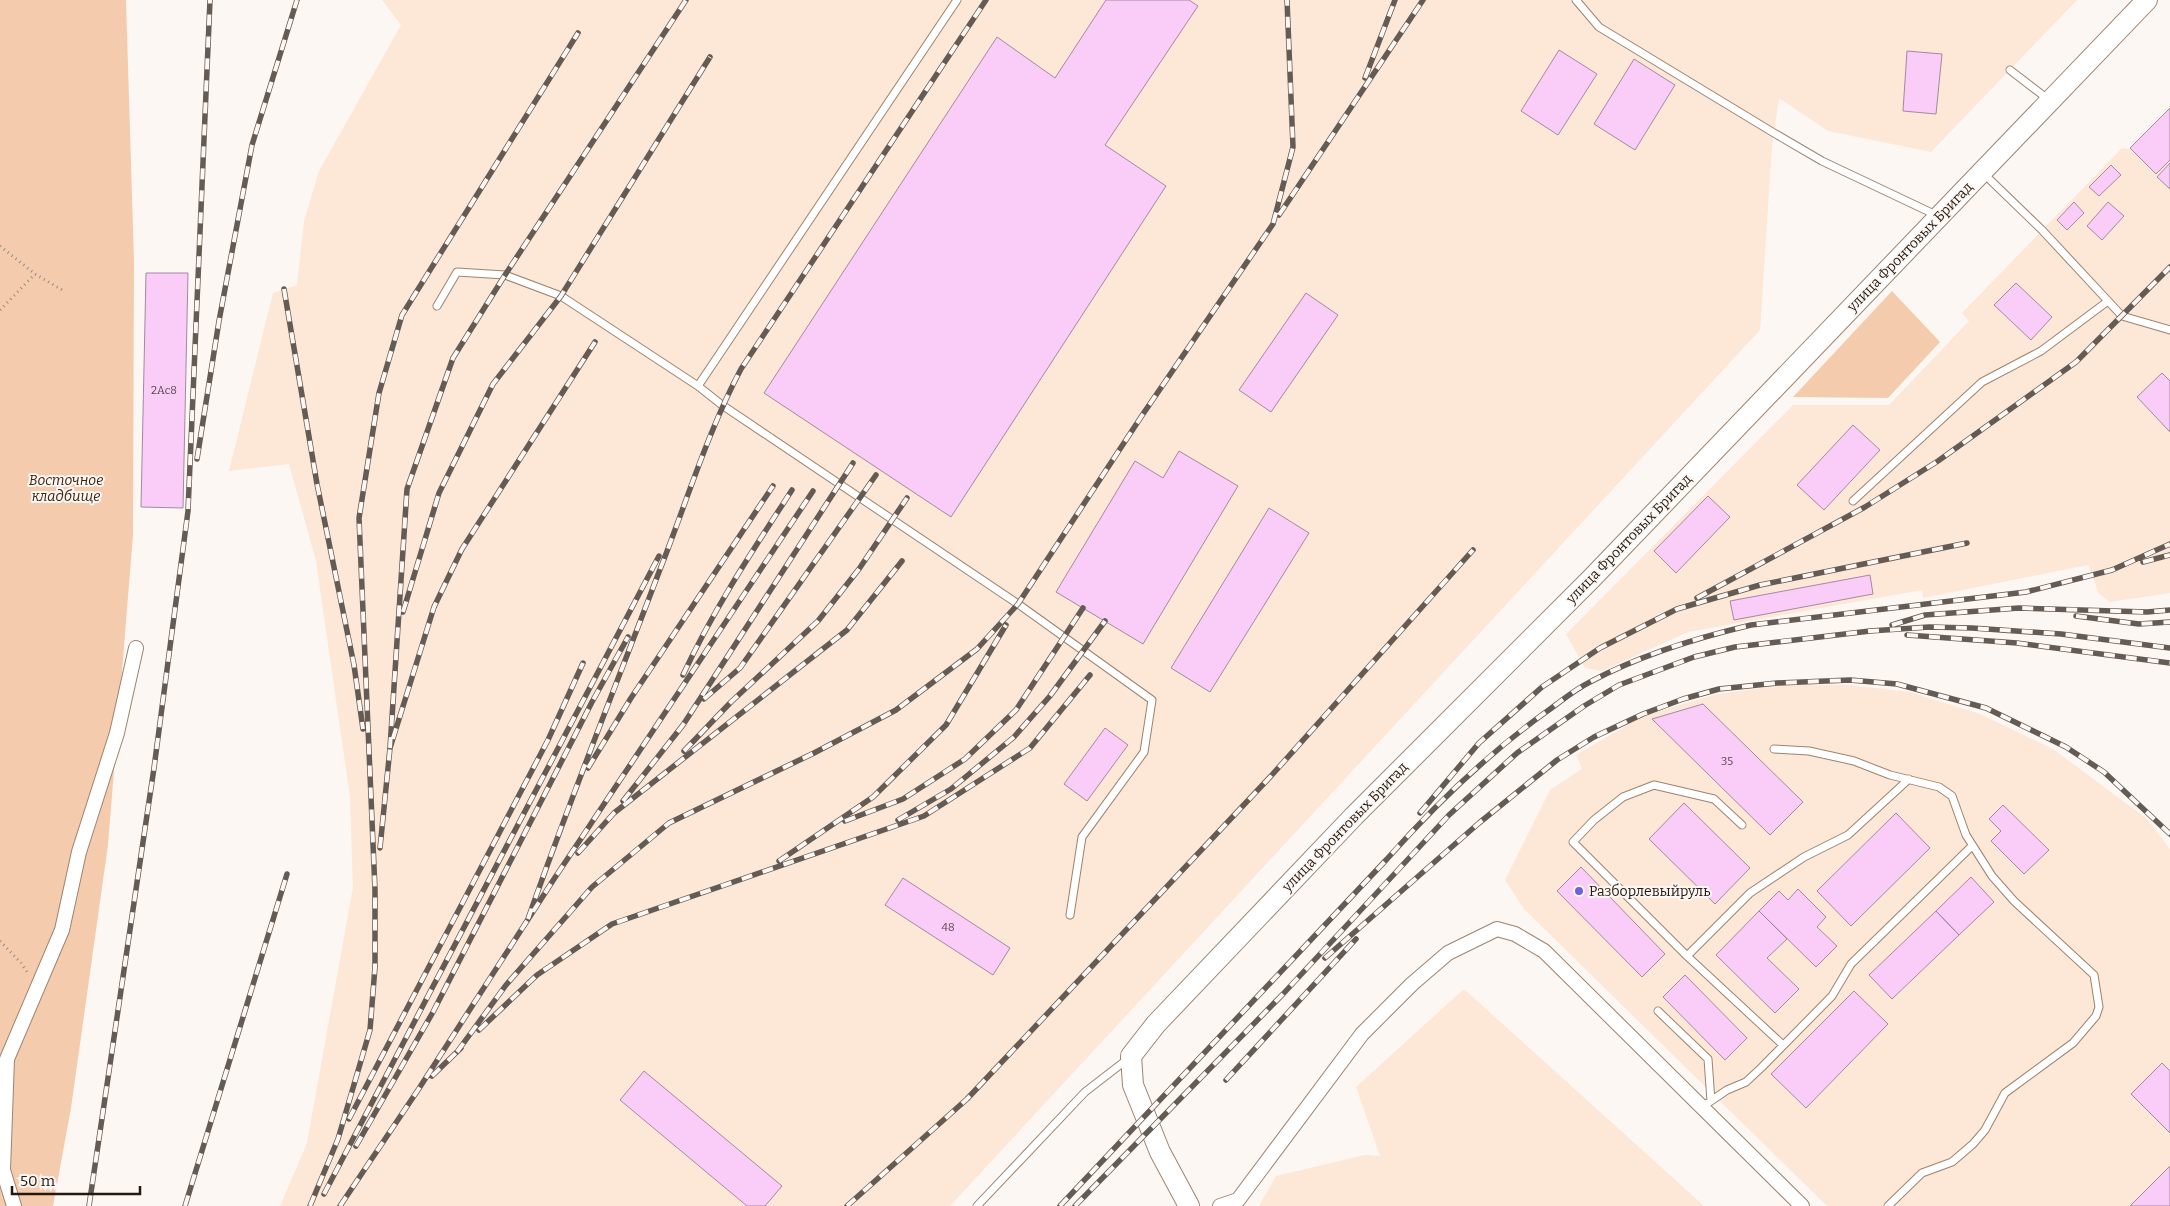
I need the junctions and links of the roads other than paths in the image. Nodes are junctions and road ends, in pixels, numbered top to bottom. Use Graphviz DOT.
graph roads {
  1 [pos="956,0"];
  2 [pos="1576,0"];
  3 [pos="2147,0"];
  4 [pos="2010,70"];
  5 [pos="2051,101"];
  6 [pos="1982,172"];
  7 [pos="1939,216"];
  8 [pos="2108,301"];
  9 [pos="437,306"];
  10 [pos="2170,330"];
  11 [pos="698,386"];
  12 [pos="1854,501"];
  13 [pos="136,648"];
  14 [pos="1774,749"];
  15 [pos="1909,779"];
  16 [pos="1742,825"];
  17 [pos="1972,846"];
  18 [pos="1070,916"];
  19 [pos="1687,956"];
  20 [pos="1658,1011"];
  21 [pos="1784,1045"];
  22 [pos="1131,1056"];
  23 [pos="1706,1104"];
  24 [pos="14,1206"];
  25 [pos="977,1206"];
  26 [pos="1189,1206"];
  27 [pos="1220,1206"];
  28 [pos="1802,1206"];
  29 [pos="1888,1206"];
  1 -- 11 [label="lane"];
  2 -- 7 [label="lane"];
  3 -- 5 [label="main road, улица Фронтовых Бригад"];
  4 -- 5 [label="lane"];
  5 -- 6 [label="main road, улица Фронтовых Бригад"];
  6 -- 7 [label="main road, улица Фронтовых Бригад"];
  6 -- 8 [label="lane"];
  7 -- 22 [label="main road, улица Фронтовых Бригад"];
  8 -- 10 [label="lane"];
  8 -- 12 [label="lane"];
  9 -- 11 [label="lane"];
  11 -- 18 [label="lane"];
  13 -- 24 [label="street"];
  14 -- 15 [label="lane"];
  15 -- 17 [label="lane"];
  15 -- 19 [label="lane"];
  16 -- 19 [label="lane"];
  17 -- 21 [label="lane"];
  17 -- 29 [label="lane"];
  19 -- 21 [label="lane"];
  20 -- 23 [label="lane"];
  21 -- 23 [label="lane"];
  22 -- 25 [label="lane"];
  22 -- 26 [label="main road"];
  23 -- 27 [label="street"];
  23 -- 28 [label="street"];
}
